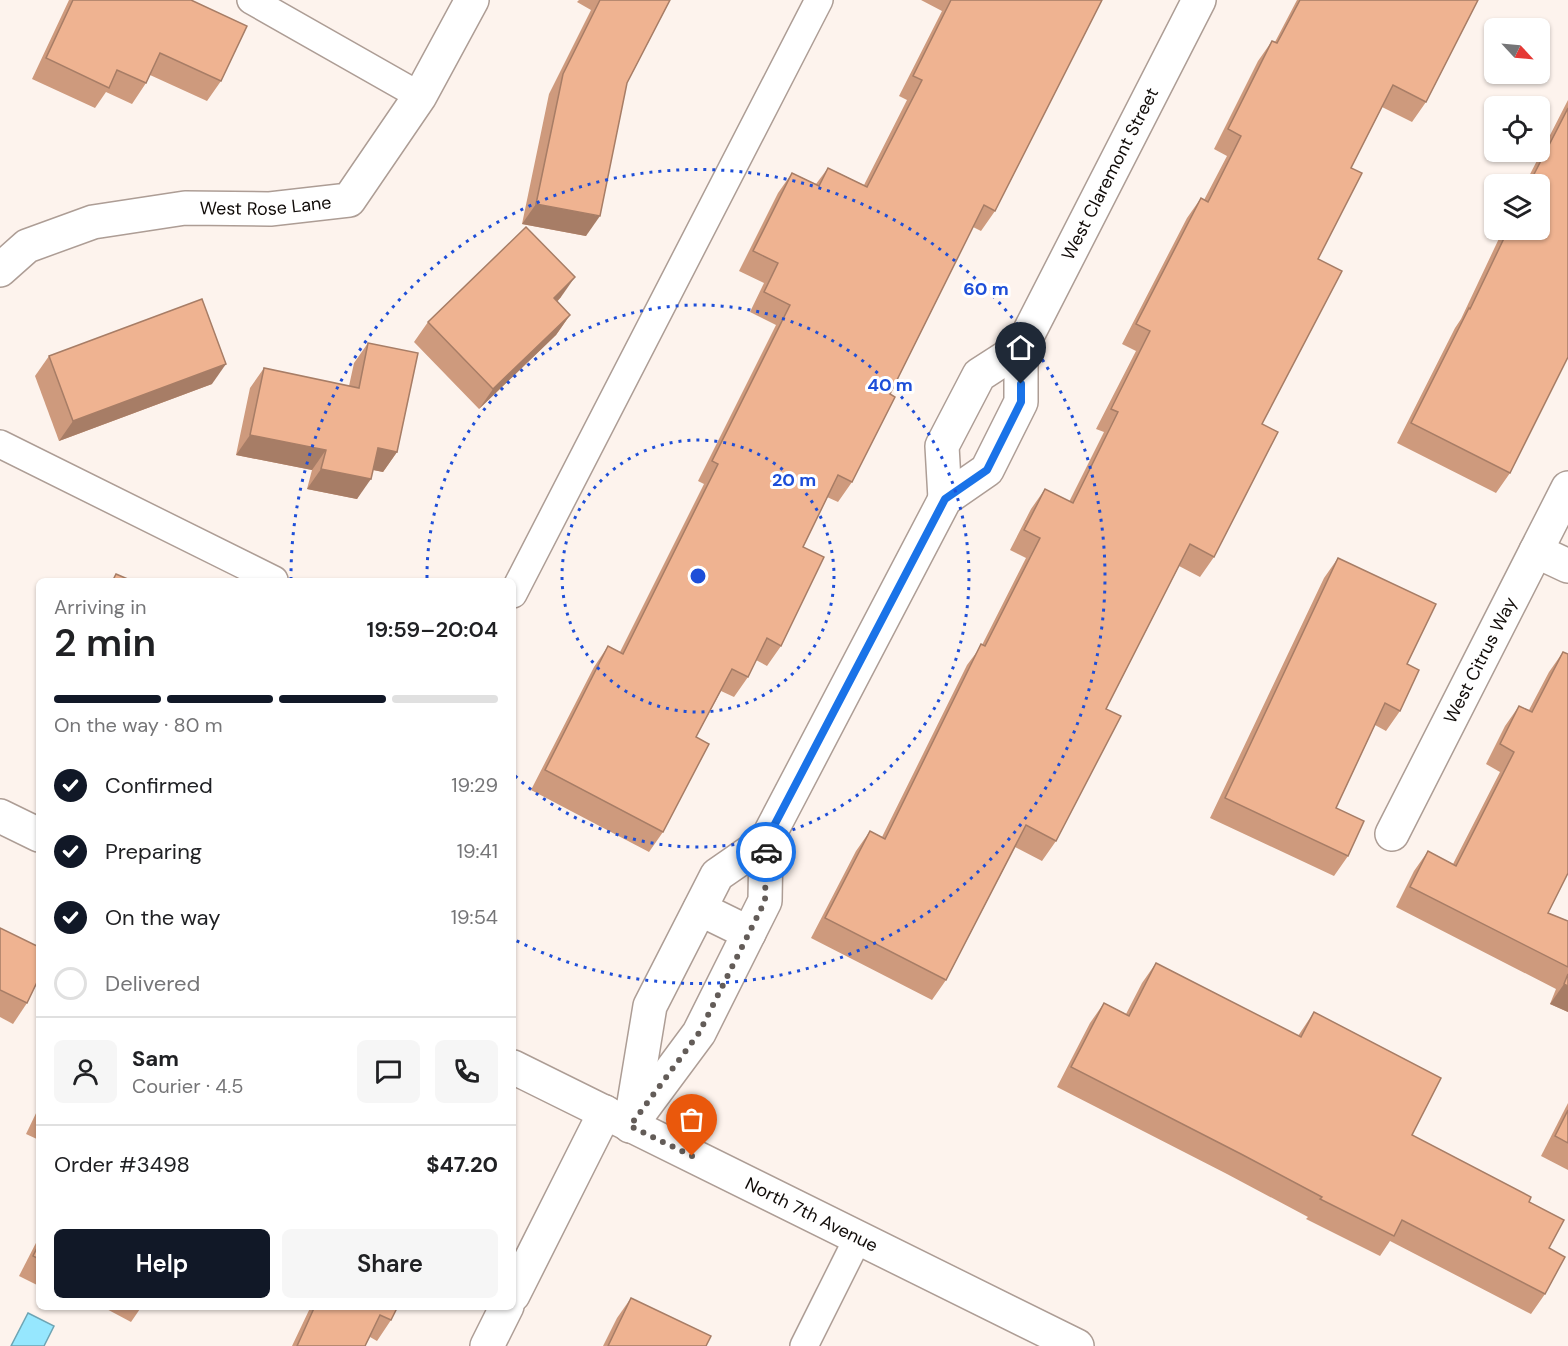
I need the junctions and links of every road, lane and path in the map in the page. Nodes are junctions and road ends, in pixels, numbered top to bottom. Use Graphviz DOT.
graph roads {
  1 [pos="251,0"];
  2 [pos="472,0"];
  3 [pos="819,0"];
  4 [pos="1199,0"];
  5 [pos="420,96"];
  6 [pos="0,270"];
  7 [pos="1021,348"];
  8 [pos="0,444"];
  9 [pos="1568,488"];
  10 [pos="945,499"];
  11 [pos="1536,551"];
  12 [pos="1568,566"];
  13 [pos="270,578"];
  14 [pos="516,588"];
  15 [pos="0,816"];
  16 [pos="36,834"];
  17 [pos="1392,834"];
  18 [pos="766,841"];
  19 [pos="700,909"];
  20 [pos="749,933"];
  21 [pos="516,1068"];
  22 [pos="617,1119"];
  23 [pos="858,1238"];
  24 [pos="516,1290"];
  25 [pos="505,1310"];
  26 [pos="487,1346"];
  27 [pos="804,1346"];
  28 [pos="1077,1346"];
  1 -- 5 [label="lane"];
  2 -- 5 [label="street, West Rose Lane"];
  3 -- 14 [label="lane"];
  4 -- 7 [label="street, West Claremont Street"];
  5 -- 6 [label="street, West Rose Lane"];
  7 -- 10 [label="street, West Claremont Street"];
  7 -- 10 [label="street"];
  8 -- 13 [label="lane"];
  9 -- 11 [label="street, West Citrus Way"];
  10 -- 18 [label="street, West Claremont Street"];
  11 -- 12 [label="street"];
  11 -- 17 [label="street, West Citrus Way"];
  15 -- 16 [label="street"];
  18 -- 19 [label="street, West Claremont Street"];
  18 -- 20 [label="street, West Claremont Street"];
  19 -- 20 [label="street"];
  19 -- 22 [label="street, West Claremont Street"];
  20 -- 22 [label="street, West Claremont Street"];
  21 -- 22 [label="street, North 7th Avenue"];
  22 -- 23 [label="street, North 7th Avenue"];
  22 -- 24 [label="street"];
  23 -- 27 [label="lane"];
  23 -- 28 [label="street, North 7th Avenue"];
  25 -- 26 [label="street"];
}
